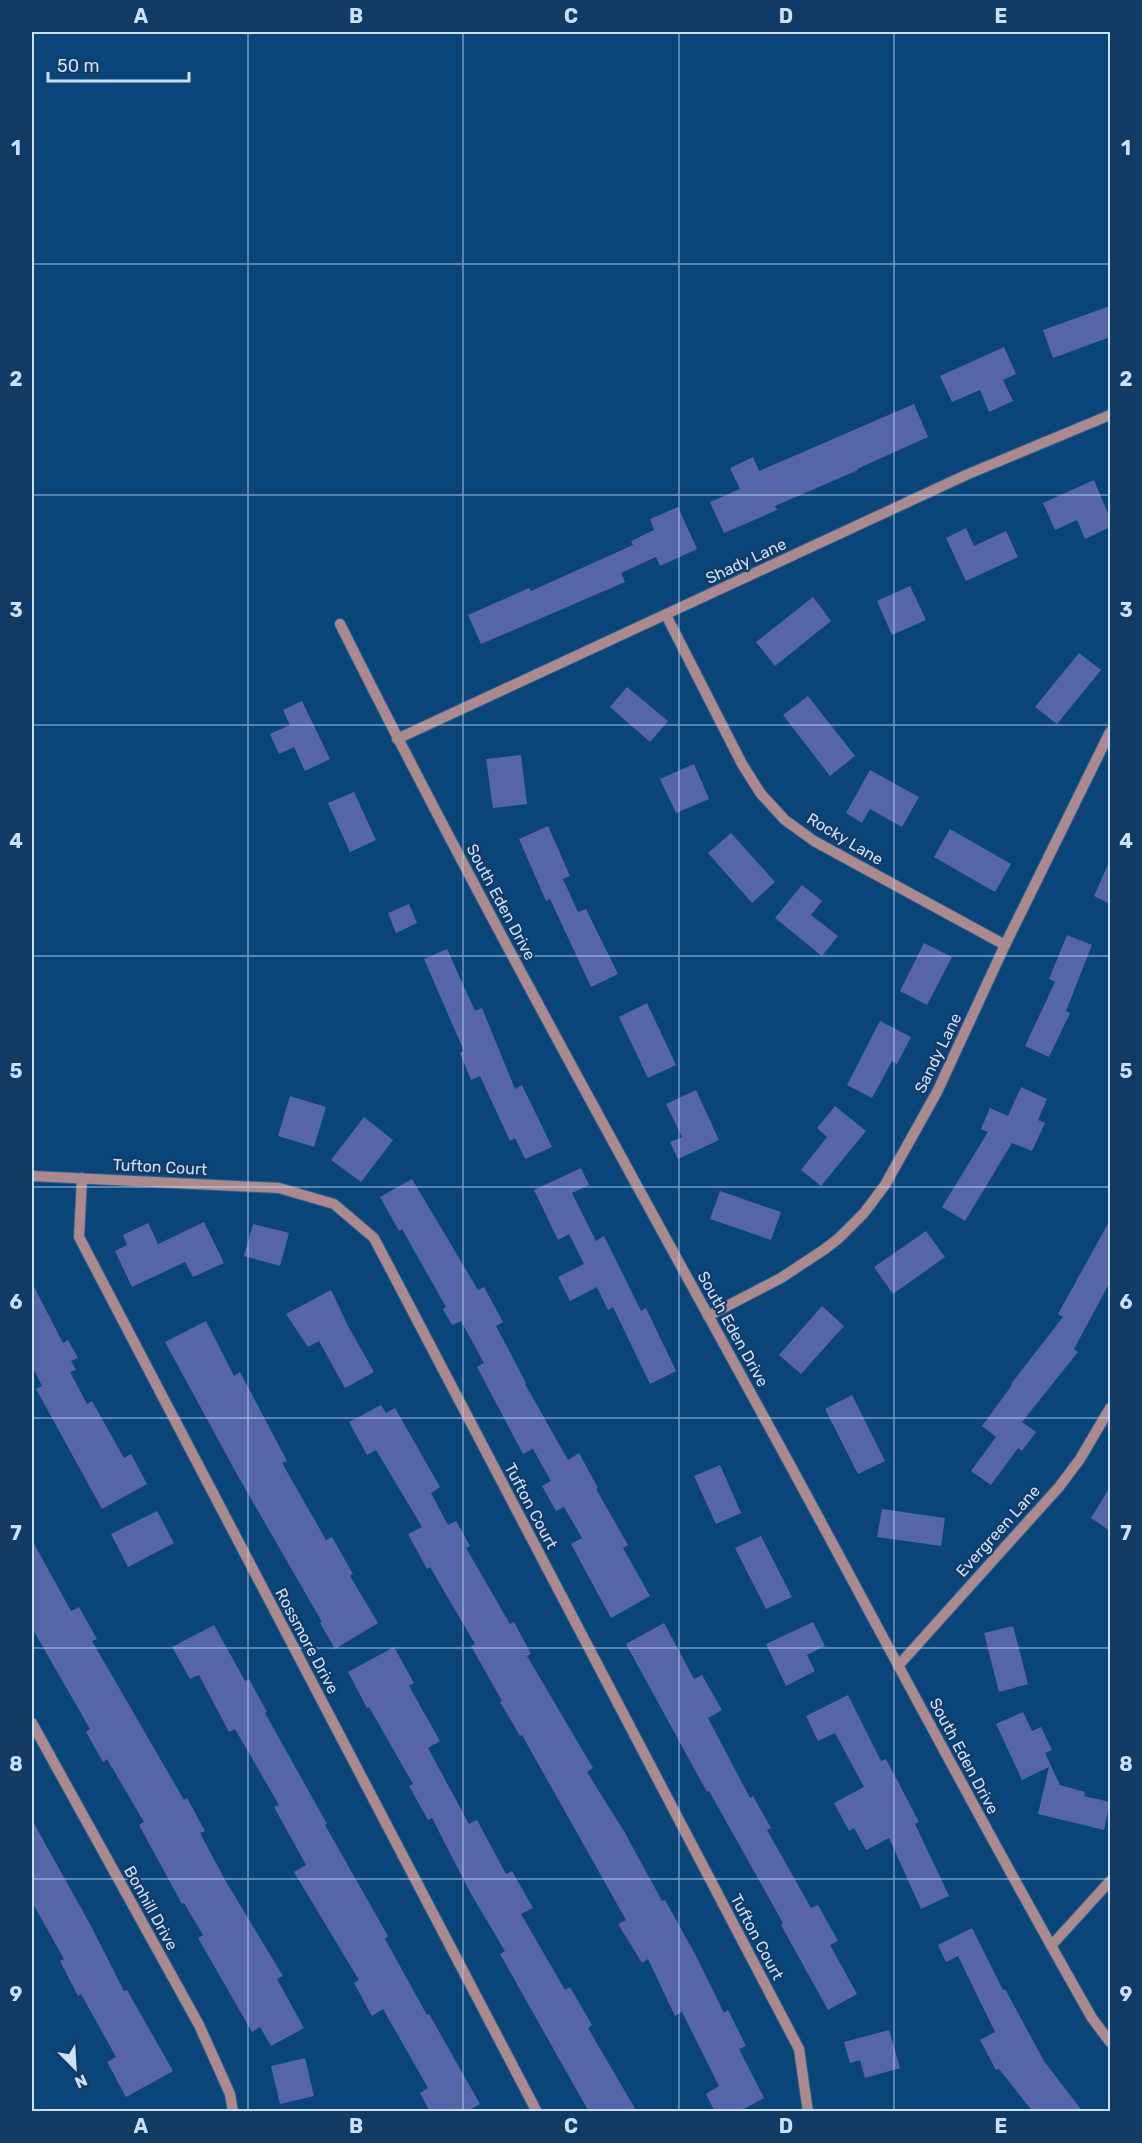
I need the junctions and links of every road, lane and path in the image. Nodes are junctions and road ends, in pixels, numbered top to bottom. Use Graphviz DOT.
graph roads {
  1 [pos="1110,415"];
  2 [pos="666,615"];
  3 [pos="340,624"];
  4 [pos="1110,732"];
  5 [pos="397,739"];
  6 [pos="1005,945"];
  7 [pos="32,1176"];
  8 [pos="82,1178"];
  9 [pos="708,1316"];
  10 [pos="1110,1408"];
  11 [pos="898,1666"];
  12 [pos="32,1723"];
  13 [pos="1110,1881"];
  14 [pos="1051,1946"];
  15 [pos="1110,2042"];
  16 [pos="233,2112"];
  17 [pos="537,2112"];
  18 [pos="808,2112"];
  1 -- 2 [label="street, Shady Lane"];
  2 -- 5 [label="street, Shady Lane"];
  2 -- 6 [label="street, Rocky Lane"];
  3 -- 5 [label="street, South Eden Drive"];
  4 -- 6 [label="street, Sandy Lane"];
  5 -- 9 [label="street, South Eden Drive"];
  6 -- 9 [label="street, Sandy Lane"];
  7 -- 8 [label="street, Tufton Court"];
  8 -- 17 [label="street, Rossmore Drive"];
  8 -- 18 [label="street, Tufton Court"];
  9 -- 11 [label="street, South Eden Drive"];
  10 -- 11 [label="street, Evergreen Lane"];
  11 -- 14 [label="street, South Eden Drive"];
  12 -- 16 [label="street, Bonhill Drive"];
  13 -- 14 [label="street"];
  14 -- 15 [label="street, South Eden Drive"];
}
